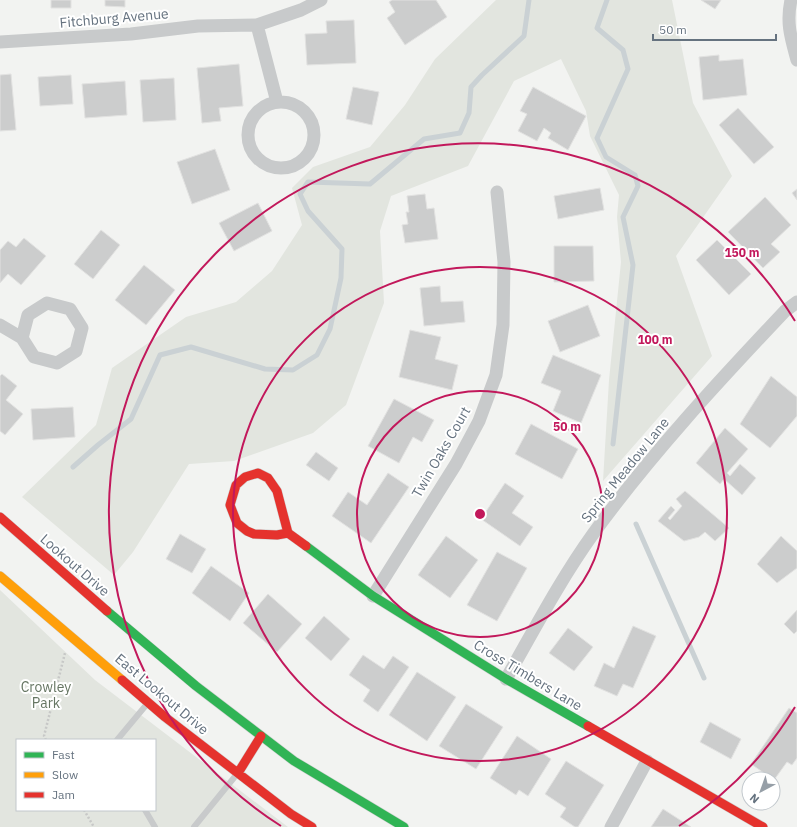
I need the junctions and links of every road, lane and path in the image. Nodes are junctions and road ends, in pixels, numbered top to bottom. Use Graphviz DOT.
graph roads {
  1 [pos="321,0"];
  2 [pos="791,0"];
  3 [pos="257,25"];
  4 [pos="0,42"];
  5 [pos="797,60"];
  6 [pos="277,102"];
  7 [pos="497,192"];
  8 [pos="797,302"];
  9 [pos="0,325"];
  10 [pos="22,338"];
  11 [pos="0,517"];
  12 [pos="288,533"];
  13 [pos="0,576"];
  14 [pos="373,596"];
  15 [pos="132,633"];
  16 [pos="67,646"];
  17 [pos="506,680"];
  18 [pos="148,703"];
  19 [pos="261,736"];
  20 [pos="46,739"];
  21 [pos="118,739"];
  22 [pos="647,761"];
  23 [pos="238,773"];
  24 [pos="85,811"];
  25 [pos="147,811"];
  26 [pos="94,827"];
  27 [pos="155,827"];
  28 [pos="194,827"];
  29 [pos="312,827"];
  30 [pos="404,827"];
  31 [pos="611,827"];
  32 [pos="763,827"];
  1 -- 3 [label="street, Fitchburg Avenue"];
  2 -- 5 [label="street"];
  3 -- 4 [label="street, Fitchburg Avenue"];
  3 -- 6 [label="street"];
  6 -- 6 [label="street"];
  7 -- 14 [label="street, Twin Oaks Court"];
  8 -- 17 [label="street, Spring Meadow Lane"];
  9 -- 10 [label="street"];
  10 -- 10 [label="street"];
  11 -- 15 [label="main road, Lookout Drive"];
  12 -- 12 [label="main road"];
  12 -- 14 [label="main road, Cross Timbers Lane"];
  13 -- 18 [label="main road, East Lookout Drive"];
  14 -- 17 [label="main road, Cross Timbers Lane"];
  15 -- 19 [label="main road, East Lookout Drive"];
  16 -- 20 [label="path"];
  17 -- 22 [label="main road, Cross Timbers Lane"];
  18 -- 21 [label="lane"];
  18 -- 23 [label="main road, East Lookout Drive"];
  19 -- 23 [label="main road"];
  19 -- 30 [label="main road, East Lookout Drive"];
  22 -- 31 [label="street"];
  22 -- 32 [label="main road, Cross Timbers Lane"];
  23 -- 28 [label="lane"];
  23 -- 29 [label="main road, East Lookout Drive"];
  24 -- 26 [label="path"];
  25 -- 27 [label="lane"];
}
